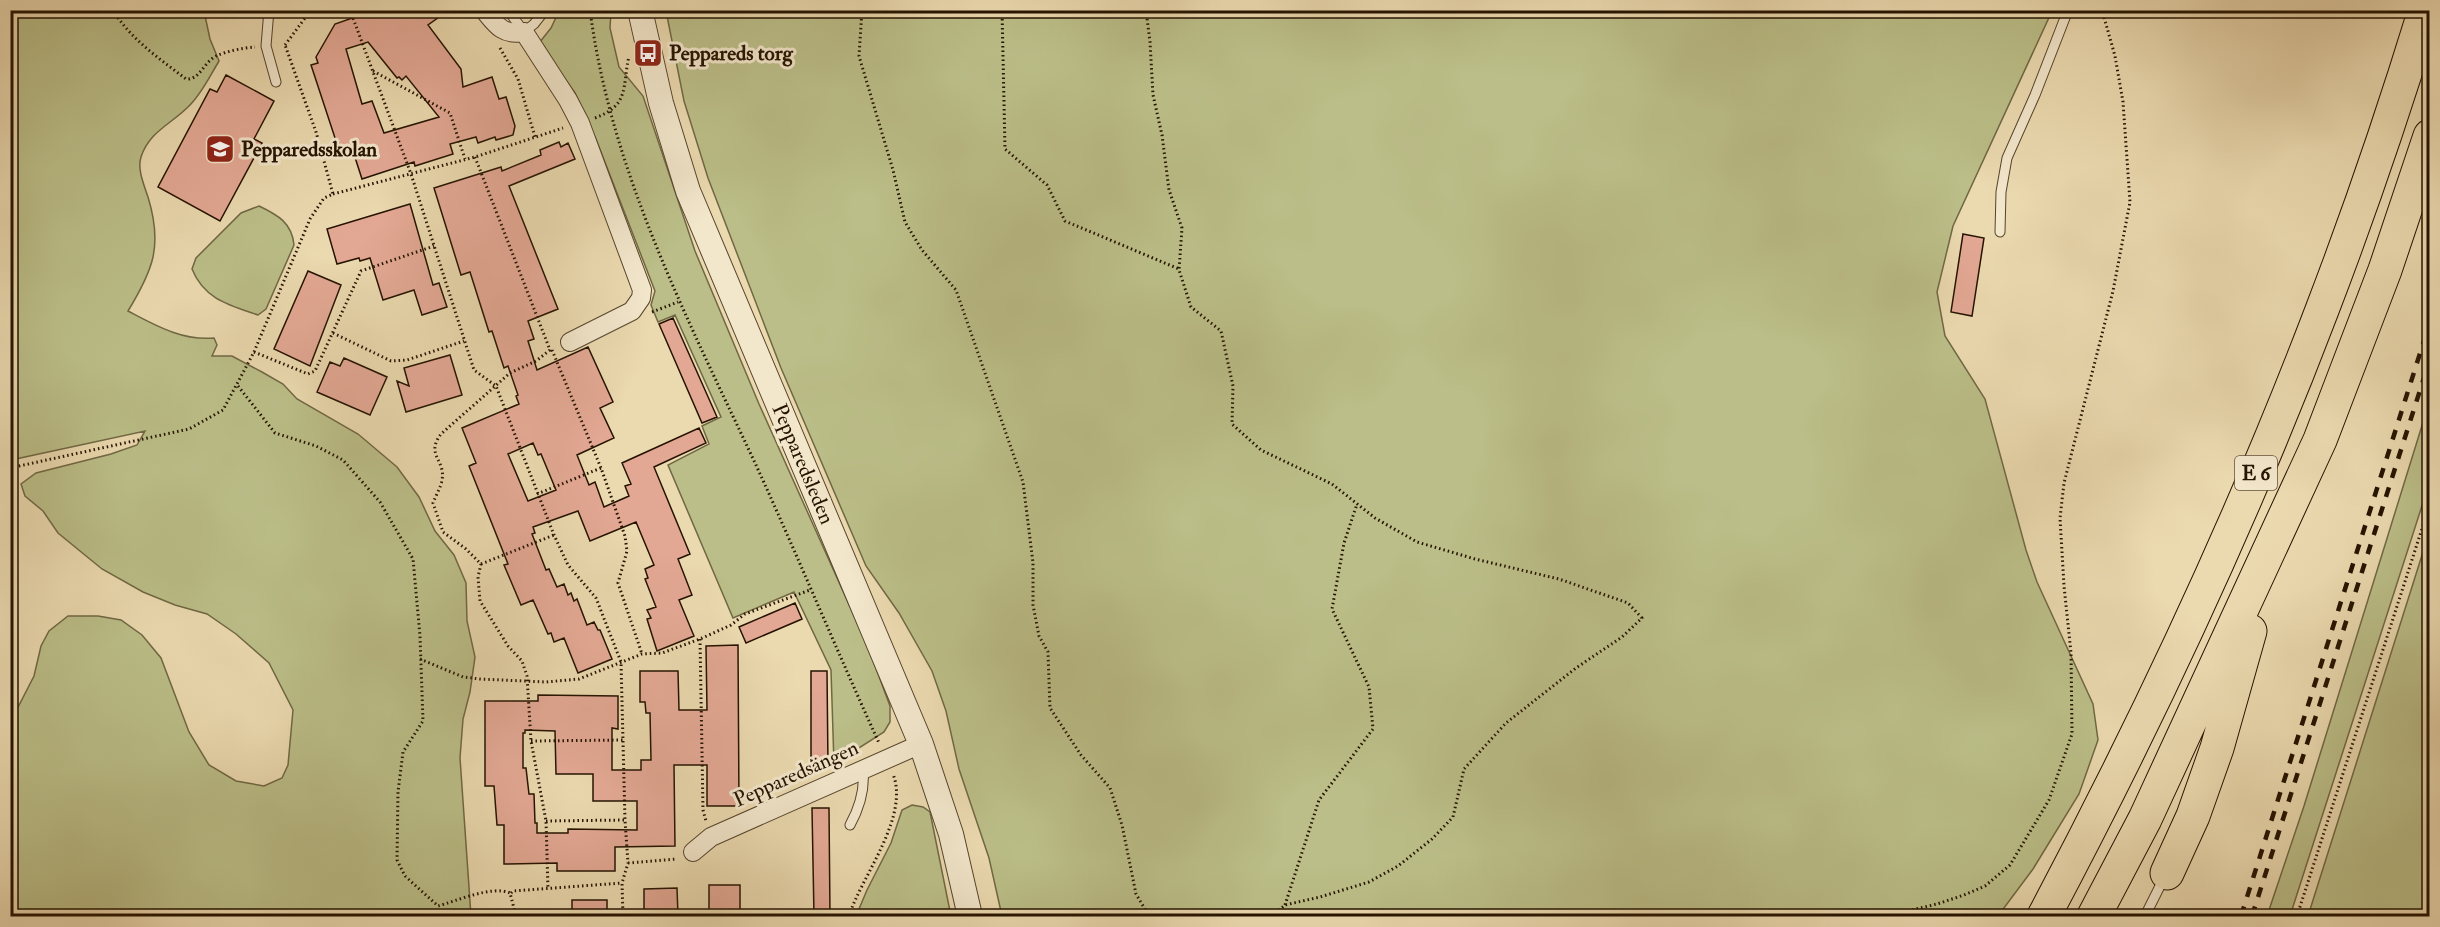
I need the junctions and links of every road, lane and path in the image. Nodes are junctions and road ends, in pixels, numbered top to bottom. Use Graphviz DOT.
graph roads {
  1 [pos="113,10"];
  2 [pos="269,10"];
  3 [pos="311,10"];
  4 [pos="350,10"];
  5 [pos="484,10"];
  6 [pos="508,10"];
  7 [pos="545,10"];
  8 [pos="590,10"];
  9 [pos="640,10"];
  10 [pos="862,10"];
  11 [pos="1002,10"];
  12 [pos="1146,10"];
  13 [pos="2068,10"];
  14 [pos="2102,10"];
  15 [pos="2425,10"];
  16 [pos="524,32"];
  17 [pos="496,43"];
  18 [pos="285,45"];
  19 [pos="266,46"];
  20 [pos="629,54"];
  21 [pos="372,70"];
  22 [pos="276,82"];
  23 [pos="610,112"];
  24 [pos="580,123"];
  25 [pos="2430,136"];
  26 [pos="535,137"];
  27 [pos="475,156"];
  28 [pos="465,159"];
  29 [pos="411,174"];
  30 [pos="333,194"];
  31 [pos="2001,232"];
  32 [pos="434,246"];
  33 [pos="1179,270"];
  34 [pos="678,302"];
  35 [pos="638,306"];
  36 [pos="333,333"];
  37 [pos="464,341"];
  38 [pos="570,342"];
  39 [pos="550,350"];
  40 [pos="255,352"];
  41 [pos="238,386"];
  42 [pos="496,386"];
  43 [pos="10,468"];
  44 [pos="601,468"];
  45 [pos="537,494"];
  46 [pos="1357,504"];
  47 [pos="2430,504"];
  48 [pos="554,535"];
  49 [pos="2276,539"];
  50 [pos="481,564"];
  51 [pos="810,590"];
  52 [pos="700,639"];
  53 [pos="642,654"];
  54 [pos="419,659"];
  55 [pos="621,662"];
  56 [pos="528,681"];
  57 [pos="625,740"];
  58 [pos="531,741"];
  59 [pos="921,744"];
  60 [pos="886,759"];
  61 [pos="863,770"];
  62 [pos="625,820"];
  63 [pos="546,821"];
  64 [pos="850,825"];
  65 [pos="711,837"];
  66 [pos="693,852"];
  67 [pos="628,863"];
  68 [pos="2167,873"];
  69 [pos="622,883"];
  70 [pos="548,889"];
  71 [pos="510,893"];
  72 [pos="1285,905"];
  73 [pos="516,916"];
  74 [pos="623,916"];
  75 [pos="849,916"];
  76 [pos="970,916"];
  77 [pos="1149,916"];
  78 [pos="1272,916"];
  79 [pos="1886,916"];
  80 [pos="2044,916"];
  81 [pos="2094,916"];
  82 [pos="2146,916"];
  83 [pos="2297,916"];
  1 -- 19 [label="path"];
  2 -- 19 [label="lane"];
  3 -- 18 [label="path"];
  4 -- 21 [label="path"];
  5 -- 16 [label="street"];
  6 -- 16 [label="lane"];
  7 -- 16 [label="lane"];
  8 -- 23 [label="path"];
  9 -- 59 [label="street, Pepparedsleden"];
  10 -- 77 [label="path"];
  11 -- 33 [label="path"];
  12 -- 33 [label="path"];
  13 -- 31 [label="lane"];
  14 -- 79 [label="path"];
  15 -- 80 [label="highway, E 6"];
  16 -- 24 [label="street"];
  17 -- 26 [label="path"];
  18 -- 19 [label="path"];
  18 -- 30 [label="path"];
  19 -- 22 [label="lane"];
  20 -- 23 [label="path"];
  21 -- 28 [label="path"];
  21 -- 29 [label="path"];
  23 -- 24 [label="path"];
  23 -- 34 [label="path"];
  24 -- 26 [label="path"];
  24 -- 35 [label="street"];
  25 -- 49 [label="highway, E 6"];
  26 -- 27 [label="path"];
  27 -- 28 [label="path"];
  27 -- 39 [label="path"];
  28 -- 29 [label="path"];
  29 -- 30 [label="path"];
  29 -- 32 [label="path"];
  30 -- 40 [label="path"];
  32 -- 36 [label="path"];
  32 -- 37 [label="path"];
  33 -- 46 [label="path"];
  34 -- 35 [label="path"];
  34 -- 51 [label="path"];
  35 -- 38 [label="street"];
  36 -- 37 [label="path"];
  36 -- 40 [label="path"];
  37 -- 42 [label="path"];
  38 -- 39 [label="path"];
  39 -- 42 [label="path"];
  39 -- 44 [label="path"];
  40 -- 41 [label="path"];
  41 -- 43 [label="path"];
  41 -- 54 [label="path"];
  42 -- 45 [label="path"];
  42 -- 50 [label="path"];
  44 -- 45 [label="path"];
  44 -- 53 [label="path"];
  45 -- 48 [label="path"];
  46 -- 72 [label="path"];
  46 -- 72 [label="path"];
  47 -- 83 [label="path"];
  48 -- 50 [label="path"];
  48 -- 55 [label="path"];
  49 -- 68 [label="highway"];
  49 -- 81 [label="highway, E 6"];
  50 -- 56 [label="path"];
  51 -- 52 [label="path"];
  51 -- 60 [label="path"];
  52 -- 53 [label="path"];
  52 -- 65 [label="path"];
  53 -- 55 [label="path"];
  54 -- 56 [label="path"];
  54 -- 71 [label="path"];
  55 -- 56 [label="path"];
  55 -- 57 [label="path"];
  56 -- 58 [label="path"];
  57 -- 58 [label="path"];
  57 -- 62 [label="path"];
  58 -- 63 [label="path"];
  59 -- 60 [label="street, Pepparedsängen"];
  59 -- 76 [label="street, Pepparedsleden"];
  60 -- 61 [label="street, Pepparedsängen"];
  60 -- 75 [label="path"];
  61 -- 64 [label="lane"];
  61 -- 65 [label="street, Pepparedsängen"];
  62 -- 63 [label="path"];
  62 -- 67 [label="path"];
  63 -- 70 [label="path"];
  65 -- 66 [label="street, Pepparedsängen"];
  66 -- 67 [label="path"];
  67 -- 69 [label="path"];
  68 -- 82 [label="lane"];
  69 -- 70 [label="path"];
  69 -- 74 [label="path"];
  70 -- 71 [label="path"];
  71 -- 73 [label="path"];
  72 -- 78 [label="path"];
}
